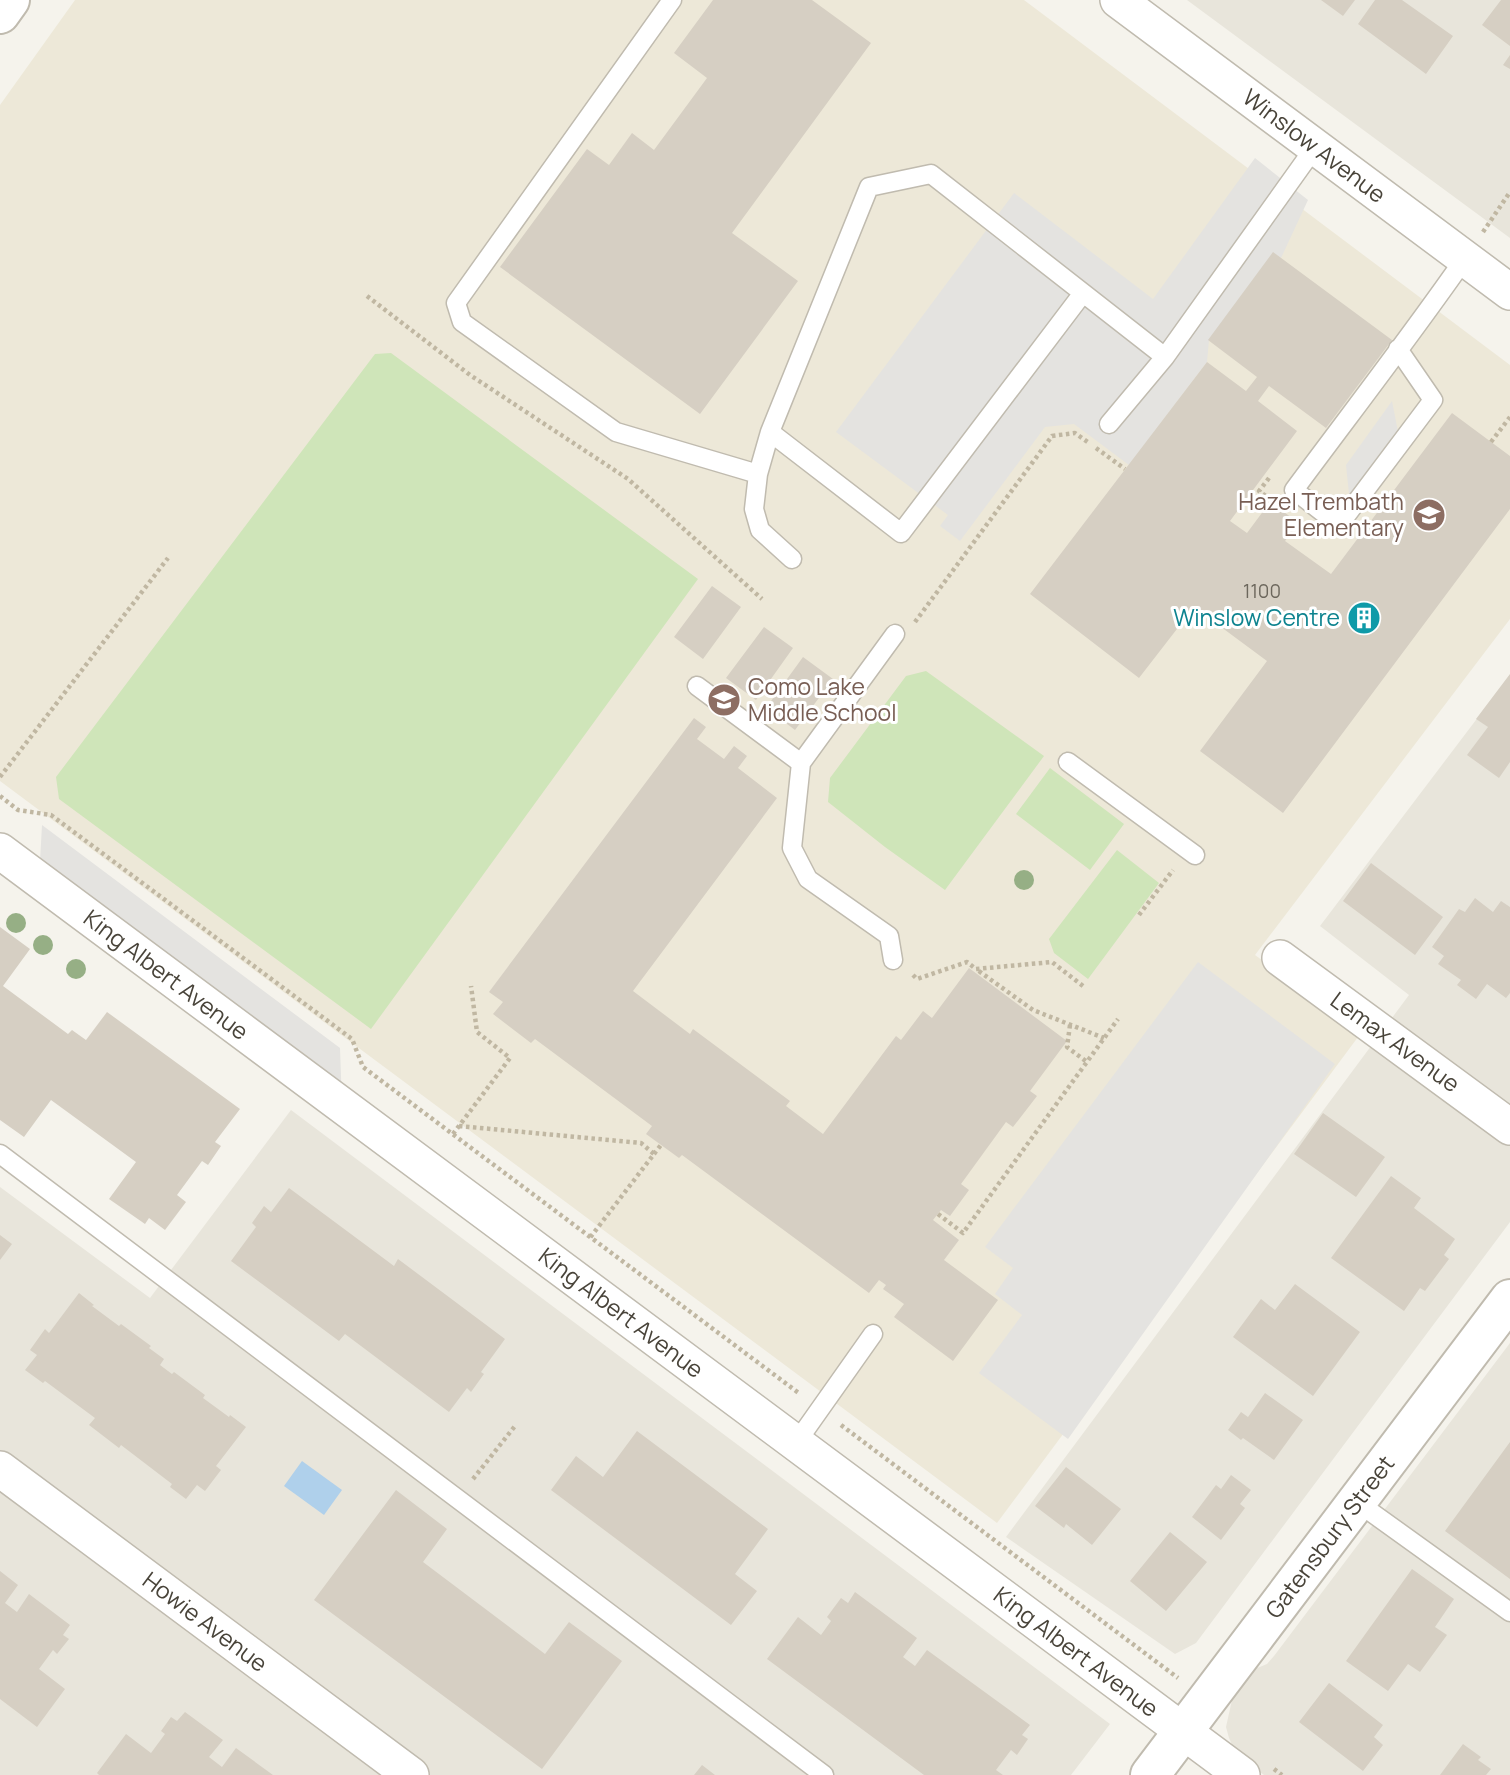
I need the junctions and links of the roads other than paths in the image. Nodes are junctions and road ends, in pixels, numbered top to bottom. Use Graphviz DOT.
graph roads {
  1 [pos="10,0"];
  2 [pos="671,0"];
  3 [pos="1118,0"];
  4 [pos="0,14"];
  5 [pos="1315,147"];
  6 [pos="1465,258"];
  7 [pos="1510,292"];
  8 [pos="1083,293"];
  9 [pos="1398,349"];
  10 [pos="1165,357"];
  11 [pos="1109,424"];
  12 [pos="770,432"];
  13 [pos="758,474"];
  14 [pos="792,559"];
  15 [pos="903,631"];
  16 [pos="697,686"];
  17 [pos="1068,762"];
  18 [pos="801,763"];
  19 [pos="0,851"];
  20 [pos="1195,855"];
  21 [pos="1280,958"];
  22 [pos="893,960"];
  23 [pos="1510,1127"];
  24 [pos="0,1154"];
  25 [pos="1510,1299"];
  26 [pos="873,1334"];
  27 [pos="796,1443"];
  28 [pos="0,1469"];
  29 [pos="1357,1502"];
  30 [pos="1510,1612"];
  31 [pos="1182,1731"];
  32 [pos="411,1775"];
  33 [pos="824,1775"];
  34 [pos="1150,1775"];
  35 [pos="1242,1775"];
  1 -- 4 [label="street"];
  2 -- 13 [label="lane"];
  3 -- 5 [label="street, Winslow Avenue"];
  5 -- 6 [label="street, Winslow Avenue"];
  5 -- 10 [label="lane"];
  6 -- 7 [label="street, Winslow Avenue"];
  6 -- 9 [label="lane"];
  8 -- 10 [label="lane"];
  8 -- 12 [label="lane"];
  8 -- 12 [label="lane"];
  9 -- 9 [label="lane"];
  10 -- 11 [label="lane"];
  12 -- 13 [label="lane"];
  13 -- 14 [label="lane"];
  15 -- 18 [label="lane"];
  16 -- 18 [label="lane"];
  17 -- 20 [label="lane"];
  18 -- 22 [label="lane"];
  19 -- 27 [label="street, King Albert Avenue"];
  21 -- 23 [label="street, Lemax Avenue"];
  24 -- 33 [label="lane"];
  25 -- 29 [label="street, Gatensbury Street"];
  26 -- 27 [label="lane"];
  27 -- 31 [label="street, King Albert Avenue"];
  28 -- 32 [label="street, Howie Avenue"];
  29 -- 30 [label="lane"];
  29 -- 31 [label="street, Gatensbury Street"];
  31 -- 34 [label="street, Gatensbury Street"];
  31 -- 35 [label="street, King Albert Avenue"];
}
